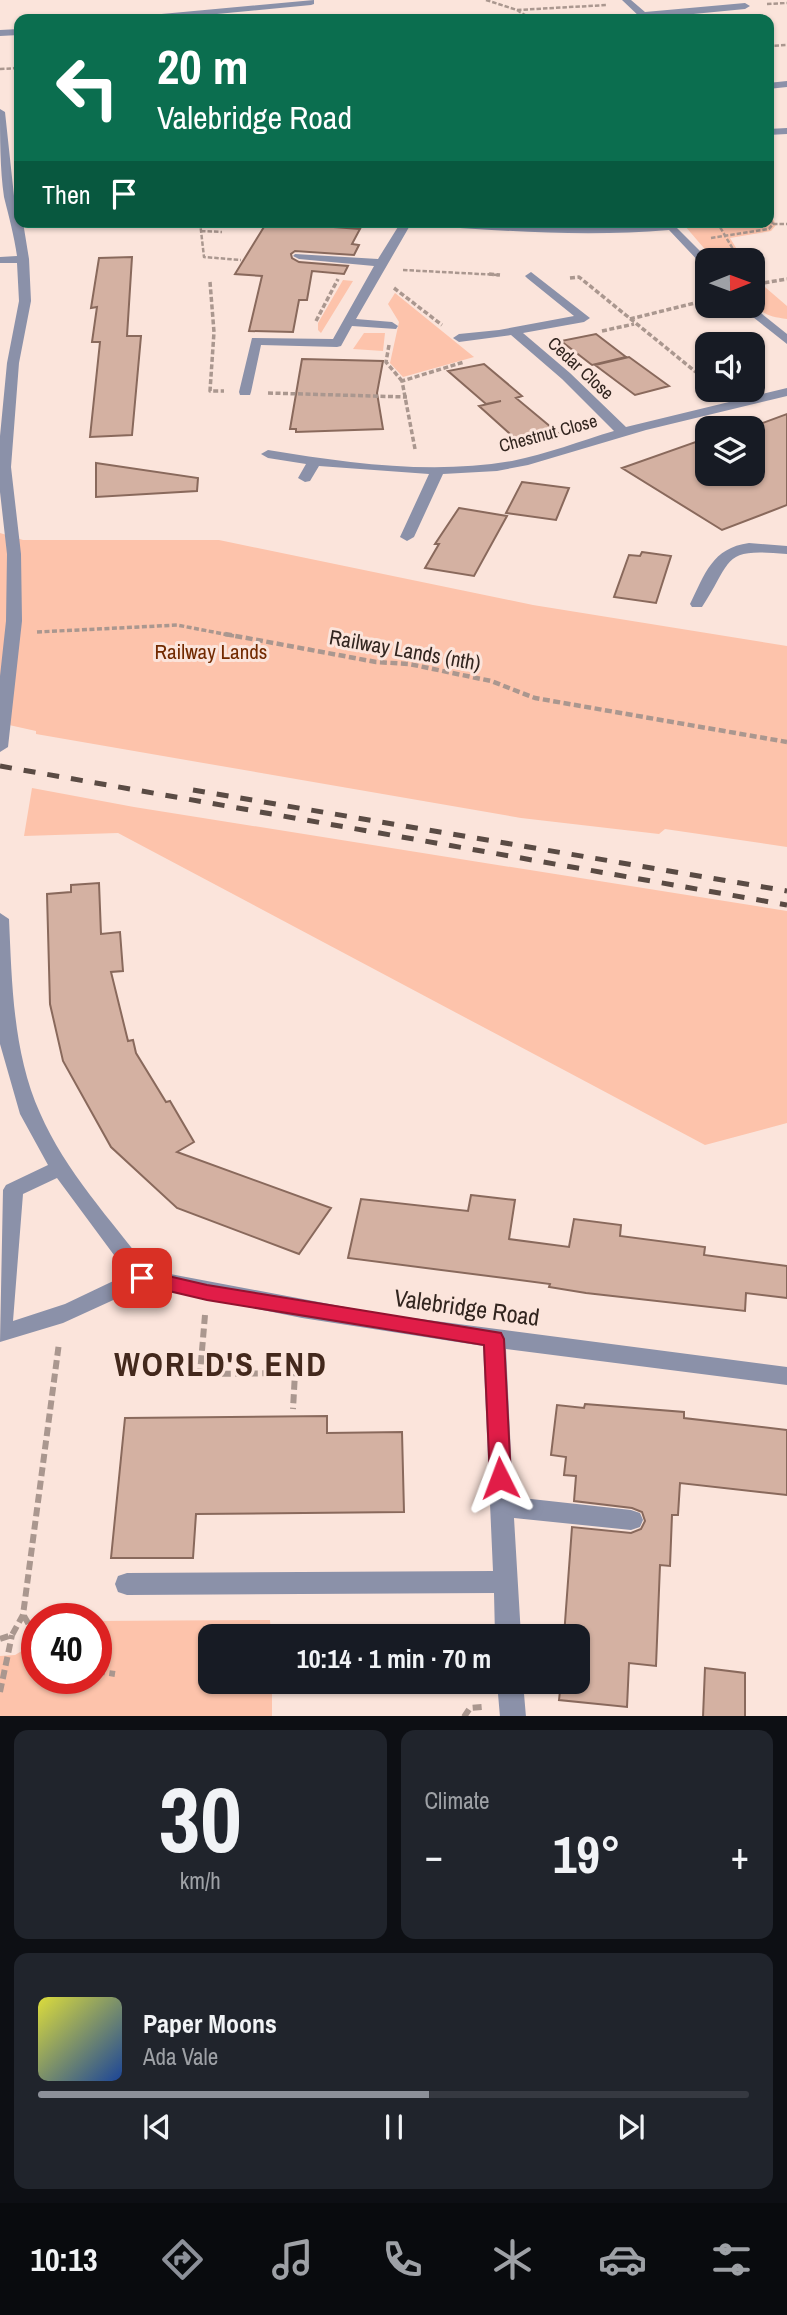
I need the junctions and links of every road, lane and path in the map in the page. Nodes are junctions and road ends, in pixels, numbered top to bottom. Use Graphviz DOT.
graph roads {
  1 [pos="486,0"];
  2 [pos="311,2"];
  3 [pos="629,2"];
  4 [pos="745,6"];
  5 [pos="517,10"];
  6 [pos="191,14"];
  7 [pos="523,14"];
  8 [pos="672,14"];
  9 [pos="0,112"];
  10 [pos="14,206"];
  11 [pos="20,228"];
  12 [pos="201,228"];
  13 [pos="403,228"];
  14 [pos="588,228"];
  15 [pos="647,228"];
  16 [pos="676,228"];
  17 [pos="721,228"];
  18 [pos="770,228"];
  19 [pos="201,231"];
  20 [pos="222,232"];
  21 [pos="726,237"];
  22 [pos="686,240"];
  23 [pos="732,248"];
  24 [pos="695,250"];
  25 [pos="299,257"];
  26 [pos="23,259"];
  27 [pos="0,260"];
  28 [pos="241,260"];
  29 [pos="379,265"];
  30 [pos="500,275"];
  31 [pos="531,276"];
  32 [pos="567,279"];
  33 [pos="787,279"];
  34 [pos="765,282"];
  35 [pos="387,295"];
  36 [pos="695,303"];
  37 [pos="622,313"];
  38 [pos="613,315"];
  39 [pos="758,318"];
  40 [pos="629,319"];
  41 [pos="348,322"];
  42 [pos="393,326"];
  43 [pos="787,328"];
  44 [pos="772,330"];
  45 [pos="513,331"];
  46 [pos="459,338"];
  47 [pos="787,340"];
  48 [pos="6,363"];
  49 [pos="695,371"];
  50 [pos="245,392"];
  51 [pos="787,392"];
  52 [pos="623,432"];
  53 [pos="268,454"];
  54 [pos="314,462"];
  55 [pos="418,470"];
  56 [pos="438,470"];
  57 [pos="304,478"];
  58 [pos="407,537"];
  59 [pos="787,550"];
  60 [pos="696,604"];
  61 [pos="13,633"];
  62 [pos="787,742"];
  63 [pos="0,747"];
  64 [pos="0,919"];
  65 [pos="1,973"];
  66 [pos="60,1168"];
  67 [pos="142,1278"];
  68 [pos="207,1293"];
  69 [pos="62,1314"];
  70 [pos="0,1333"];
  71 [pos="494,1339"];
  72 [pos="787,1376"];
  73 [pos="293,1409"];
  74 [pos="501,1506"];
  75 [pos="631,1520"];
  76 [pos="506,1582"];
  77 [pos="127,1584"];
  78 [pos="25,1603"];
  79 [pos="21,1618"];
  80 [pos="508,1624"];
  81 [pos="12,1634"];
  82 [pos="0,1639"];
  83 [pos="112,1674"];
  84 [pos="115,1674"];
  85 [pos="0,1692"];
  86 [pos="511,1694"];
  87 [pos="513,1716"];
  1 -- 5 [label="path"];
  2 -- 6 [label="street"];
  3 -- 5 [label="path"];
  4 -- 8 [label="street"];
  5 -- 7 [label="path"];
  9 -- 10 [label="street"];
  11 -- 26 [label="street"];
  12 -- 19 [label="path"];
  13 -- 29 [label="street"];
  14 -- 15 [label="street"];
  16 -- 22 [label="street"];
  17 -- 21 [label="path"];
  18 -- 21 [label="path"];
  19 -- 20 [label="path"];
  19 -- 28 [label="path"];
  21 -- 22 [label="path"];
  21 -- 23 [label="path"];
  22 -- 24 [label="street"];
  25 -- 29 [label="street"];
  26 -- 27 [label="street"];
  26 -- 48 [label="street"];
  29 -- 30 [label="path"];
  29 -- 41 [label="street"];
  31 -- 45 [label="street, Cedar Close"];
  32 -- 37 [label="path"];
  33 -- 34 [label="path"];
  35 -- 46 [label="path"];
  36 -- 40 [label="path"];
  37 -- 38 [label="path"];
  37 -- 40 [label="path"];
  39 -- 44 [label="street"];
  40 -- 49 [label="path"];
  41 -- 42 [label="street"];
  41 -- 50 [label="street"];
  43 -- 44 [label="street"];
  44 -- 47 [label="street"];
  45 -- 46 [label="street, Cedar Close"];
  45 -- 52 [label="street, Cedar Close"];
  46 -- 55 [label="path"];
  48 -- 61 [label="street"];
  51 -- 52 [label="street, Chestnut Close"];
  52 -- 56 [label="street, Chestnut Close"];
  53 -- 54 [label="street, Chestnut Close"];
  54 -- 55 [label="street, Chestnut Close"];
  54 -- 57 [label="street"];
  55 -- 56 [label="street, Chestnut Close"];
  56 -- 58 [label="street"];
  59 -- 60 [label="street"];
  61 -- 62 [label="path, Railway Lands (nth)"];
  61 -- 63 [label="street"];
  64 -- 65 [label="street"];
  65 -- 66 [label="street"];
  66 -- 67 [label="street"];
  66 -- 70 [label="street"];
  67 -- 68 [label="street, Valebridge Road"];
  67 -- 69 [label="street"];
  68 -- 71 [label="street, Valebridge Road"];
  68 -- 73 [label="path"];
  69 -- 70 [label="street"];
  69 -- 78 [label="path"];
  71 -- 72 [label="street, Valebridge Road"];
  71 -- 74 [label="street"];
  74 -- 75 [label="street"];
  74 -- 76 [label="street"];
  76 -- 77 [label="street"];
  76 -- 80 [label="street"];
  79 -- 81 [label="path"];
  81 -- 82 [label="path"];
  81 -- 85 [label="path"];
  83 -- 84 [label="path"];
  86 -- 87 [label="street"];
}
